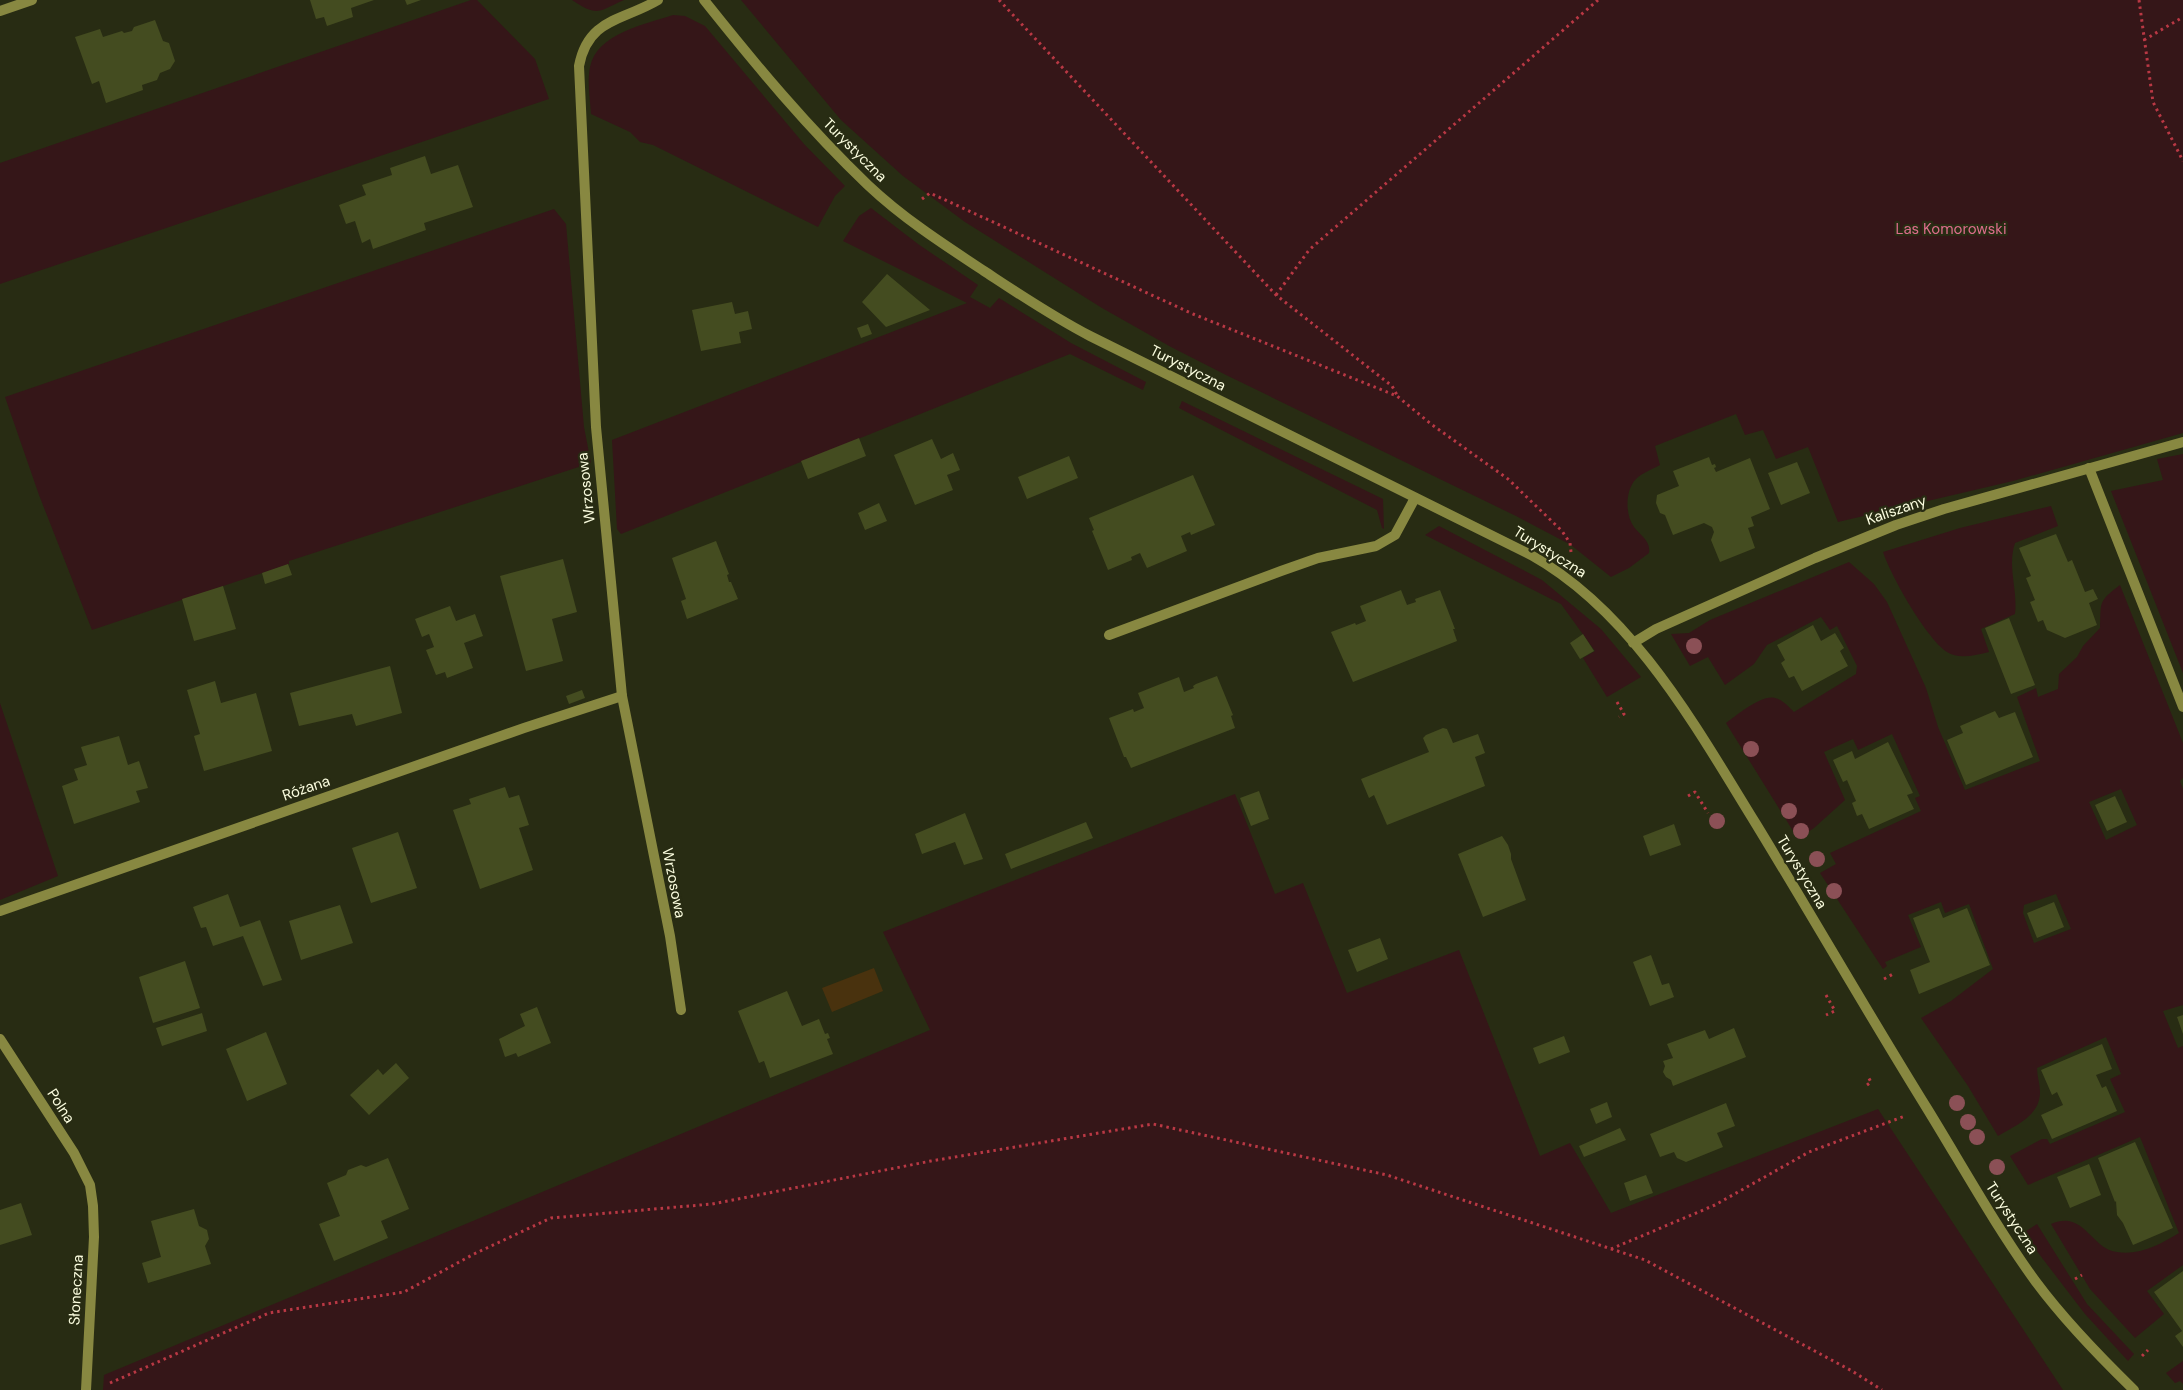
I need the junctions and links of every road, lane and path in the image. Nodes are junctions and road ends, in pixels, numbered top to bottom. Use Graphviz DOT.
graph roads {
  1 [pos="32,0"];
  2 [pos="658,0"];
  3 [pos="704,0"];
  4 [pos="999,0"];
  5 [pos="1598,0"];
  6 [pos="2139,0"];
  7 [pos="0,11"];
  8 [pos="2183,16"];
  9 [pos="2144,40"];
  10 [pos="2183,161"];
  11 [pos="922,199"];
  12 [pos="1276,296"];
  13 [pos="1397,396"];
  14 [pos="2183,442"];
  15 [pos="2089,468"];
  16 [pos="1415,498"];
  17 [pos="1571,552"];
  18 [pos="1109,635"];
  19 [pos="1633,642"];
  20 [pos="622,696"];
  21 [pos="1617,702"];
  22 [pos="2183,706"];
  23 [pos="1619,717"];
  24 [pos="1688,796"];
  25 [pos="1708,813"];
  26 [pos="0,911"];
  27 [pos="1896,972"];
  28 [pos="1884,979"];
  29 [pos="1826,995"];
  30 [pos="681,1010"];
  31 [pos="1826,1015"];
  32 [pos="0,1039"];
  33 [pos="1867,1075"];
  34 [pos="1867,1085"];
  35 [pos="1926,1108"];
  36 [pos="91,1191"];
  37 [pos="1611,1248"];
  38 [pos="2082,1275"];
  39 [pos="2076,1279"];
  40 [pos="2148,1350"];
  41 [pos="2142,1356"];
  42 [pos="103,1386"];
  43 [pos="86,1390"];
  44 [pos="1882,1390"];
  45 [pos="2134,1390"];
  1 -- 7 [label="street"];
  2 -- 20 [label="street, Wrzosowa"];
  3 -- 16 [label="street, Turystyczna"];
  4 -- 12 [label="path"];
  5 -- 12 [label="path"];
  6 -- 9 [label="path"];
  8 -- 9 [label="path"];
  9 -- 10 [label="path"];
  11 -- 13 [label="path"];
  12 -- 13 [label="path"];
  13 -- 17 [label="path"];
  14 -- 15 [label="street, Kaliszany"];
  15 -- 19 [label="street, Kaliszany"];
  15 -- 22 [label="street"];
  16 -- 18 [label="street"];
  16 -- 19 [label="street, Turystyczna"];
  19 -- 35 [label="street, Turystyczna"];
  20 -- 26 [label="street, Różana"];
  20 -- 30 [label="street, Wrzosowa"];
  21 -- 23 [label="path"];
  24 -- 25 [label="path"];
  27 -- 28 [label="path"];
  29 -- 31 [label="path"];
  32 -- 36 [label="street, Polna"];
  33 -- 34 [label="path"];
  35 -- 37 [label="path"];
  35 -- 45 [label="street, Turystyczna"];
  36 -- 43 [label="street, Słoneczna"];
  37 -- 42 [label="path"];
  37 -- 44 [label="path"];
  38 -- 39 [label="path"];
  40 -- 41 [label="path"];
}
